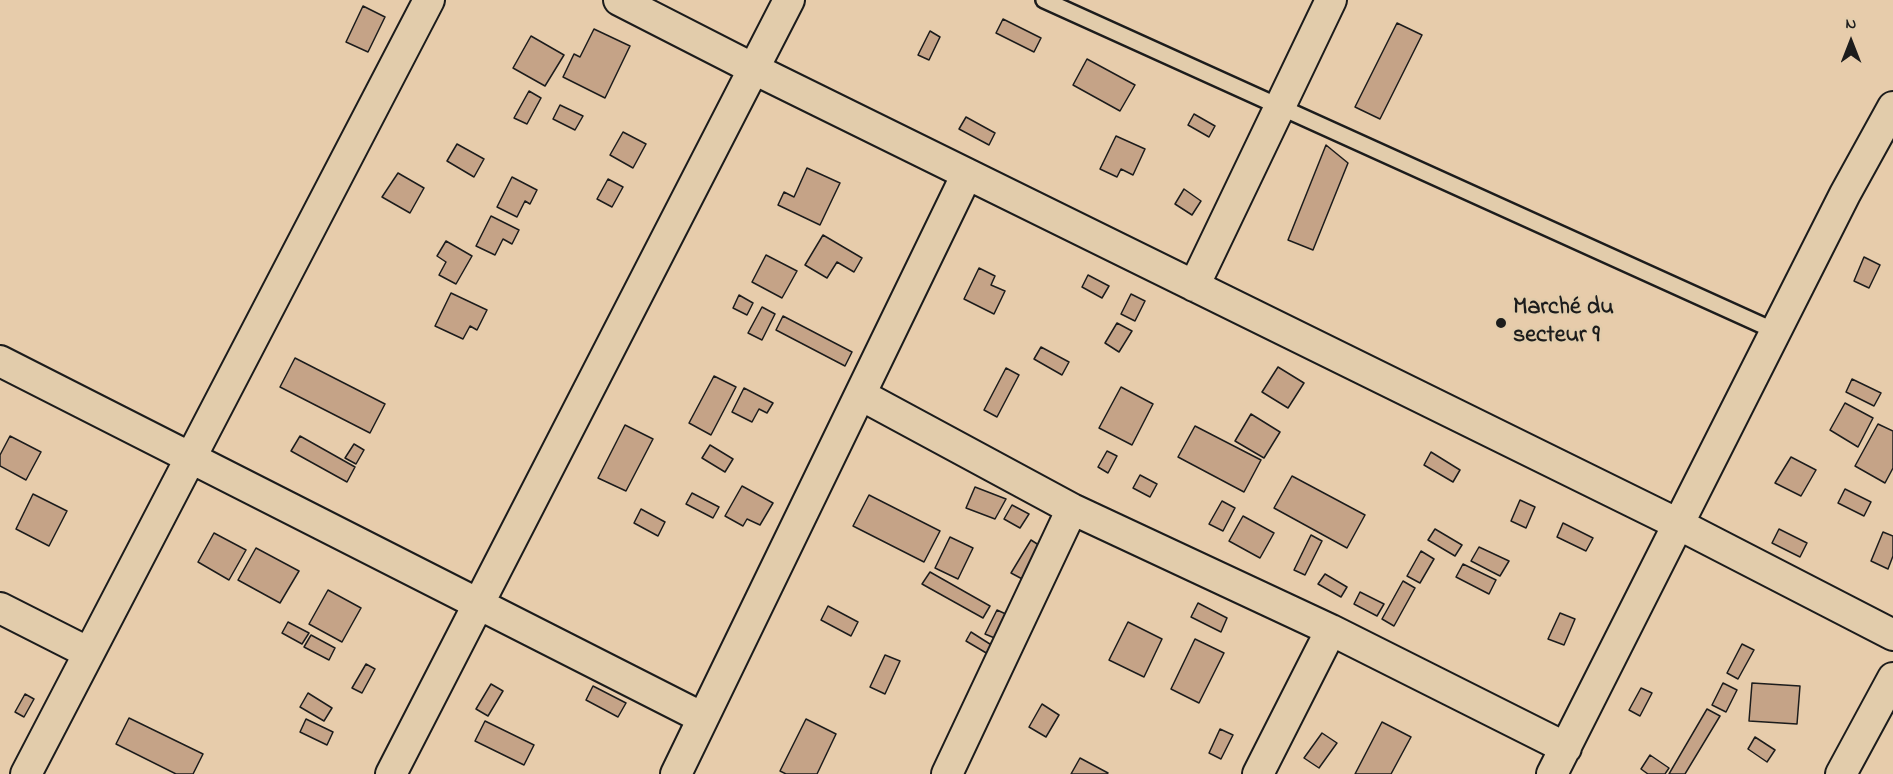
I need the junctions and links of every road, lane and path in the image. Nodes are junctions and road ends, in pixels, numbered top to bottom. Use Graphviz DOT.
graph roads {
  1 [pos="429,0"];
  2 [pos="619,0"];
  3 [pos="789,0"];
  4 [pos="1044,0"];
  5 [pos="1331,0"];
  6 [pos="754,69"];
  7 [pos="1280,106"];
  8 [pos="1893,107"];
  9 [pos="967,174"];
  10 [pos="1194,286"];
  11 [pos="1776,331"];
  12 [pos="0,361"];
  13 [pos="861,395"];
  14 [pos="191,459"];
  15 [pos="1072,509"];
  16 [pos="1678,524"];
  17 [pos="478,604"];
  18 [pos="0,608"];
  19 [pos="1331,630"];
  20 [pos="1893,635"];
  21 [pos="89,653"];
  22 [pos="1893,678"];
  23 [pos="703,718"];
  24 [pos="1566,748"];
  25 [pos="26,774"];
  26 [pos="391,774"];
  27 [pos="676,774"];
  28 [pos="947,774"];
  29 [pos="1258,774"];
  30 [pos="1552,774"];
  31 [pos="1841,774"];
  1 -- 14 [label="street"];
  2 -- 6 [label="street"];
  3 -- 6 [label="street"];
  4 -- 7 [label="lane"];
  5 -- 7 [label="street"];
  6 -- 9 [label="street"];
  6 -- 17 [label="street"];
  7 -- 10 [label="street"];
  7 -- 11 [label="lane"];
  8 -- 11 [label="street"];
  9 -- 10 [label="street"];
  9 -- 13 [label="street"];
  10 -- 16 [label="street"];
  11 -- 16 [label="street"];
  12 -- 14 [label="street"];
  13 -- 15 [label="street"];
  13 -- 23 [label="street"];
  14 -- 17 [label="street"];
  14 -- 21 [label="street"];
  15 -- 19 [label="street"];
  15 -- 28 [label="street"];
  16 -- 20 [label="street"];
  16 -- 24 [label="street"];
  17 -- 23 [label="street"];
  17 -- 26 [label="street"];
  18 -- 21 [label="street"];
  19 -- 24 [label="street"];
  19 -- 29 [label="street"];
  21 -- 25 [label="street"];
  22 -- 31 [label="street"];
  23 -- 27 [label="street"];
  24 -- 30 [label="street"];
}
